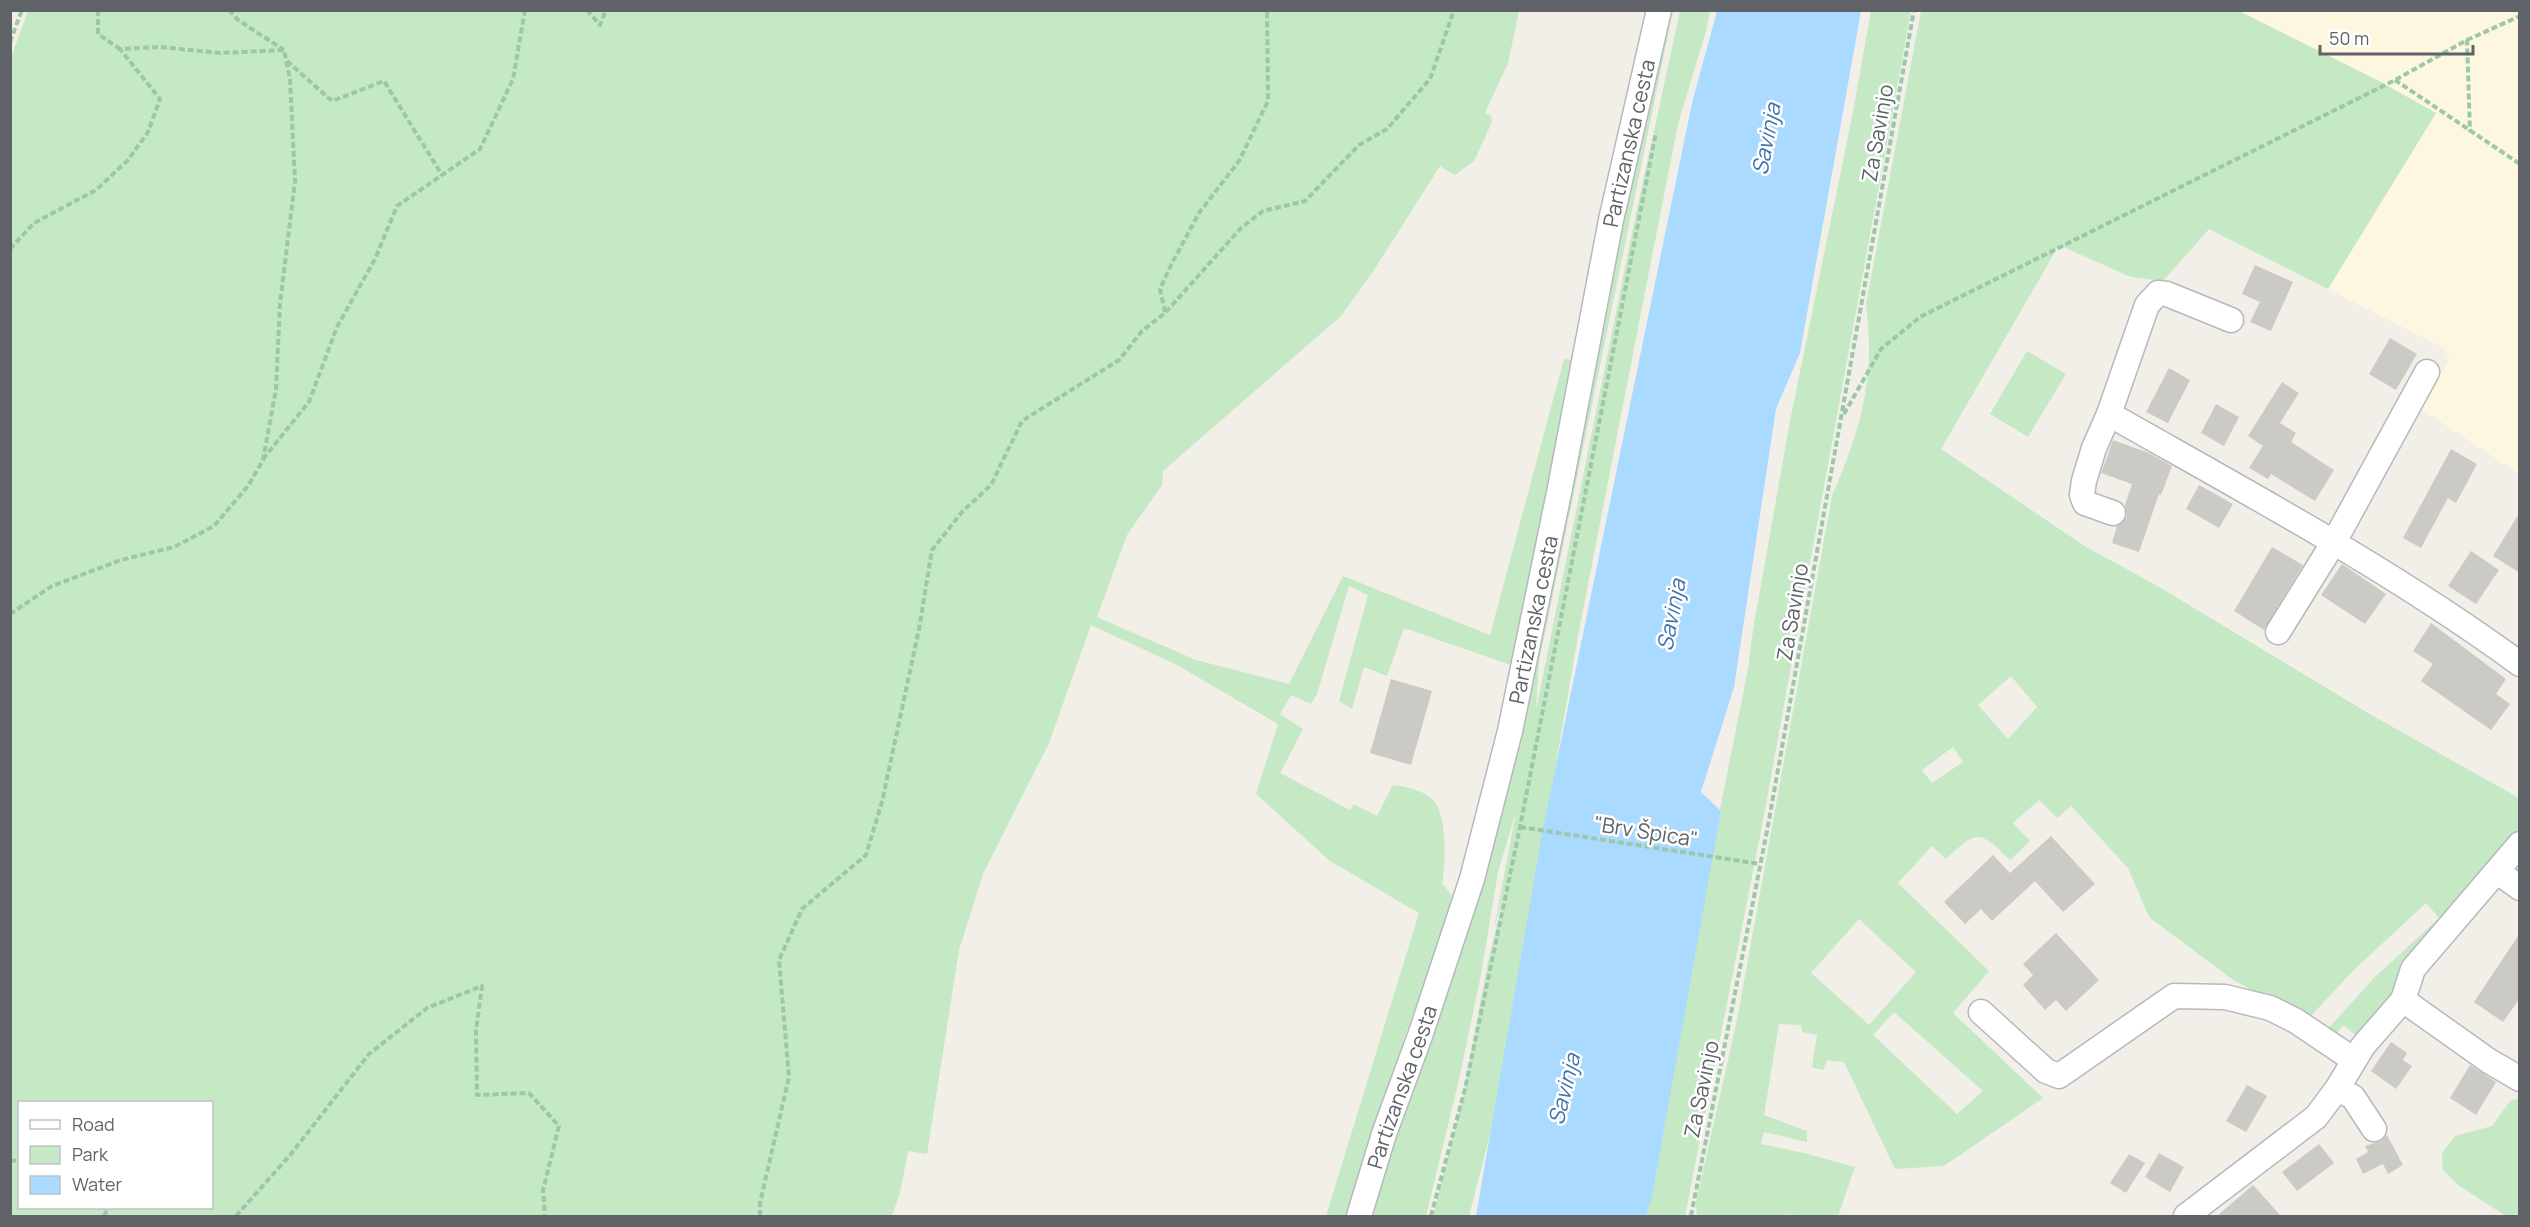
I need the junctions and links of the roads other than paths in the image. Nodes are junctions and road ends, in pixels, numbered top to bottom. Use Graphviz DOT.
graph roads {
  1 [pos="1659,10"];
  2 [pos="2231,320"];
  3 [pos="2427,372"];
  4 [pos="2109,414"];
  5 [pos="2113,513"];
  6 [pos="2334,542"];
  7 [pos="2278,632"];
  8 [pos="2520,664"];
  9 [pos="2520,844"];
  10 [pos="2498,872"];
  11 [pos="2520,888"];
  12 [pos="2403,1000"];
  13 [pos="1980,1012"];
  14 [pos="2354,1060"];
  15 [pos="2520,1079"];
  16 [pos="2337,1089"];
  17 [pos="2374,1129"];
  18 [pos="1359,1216"];
  19 [pos="2186,1216"];
  1 -- 18 [label="street, Partizanska cesta"];
  2 -- 4 [label="street"];
  3 -- 6 [label="street"];
  4 -- 5 [label="street"];
  4 -- 6 [label="street"];
  6 -- 7 [label="street"];
  6 -- 8 [label="street"];
  9 -- 10 [label="street"];
  10 -- 11 [label="street"];
  10 -- 12 [label="street"];
  12 -- 14 [label="street"];
  12 -- 15 [label="street"];
  13 -- 14 [label="street"];
  14 -- 16 [label="street"];
  16 -- 17 [label="street"];
  16 -- 19 [label="street"];
}
